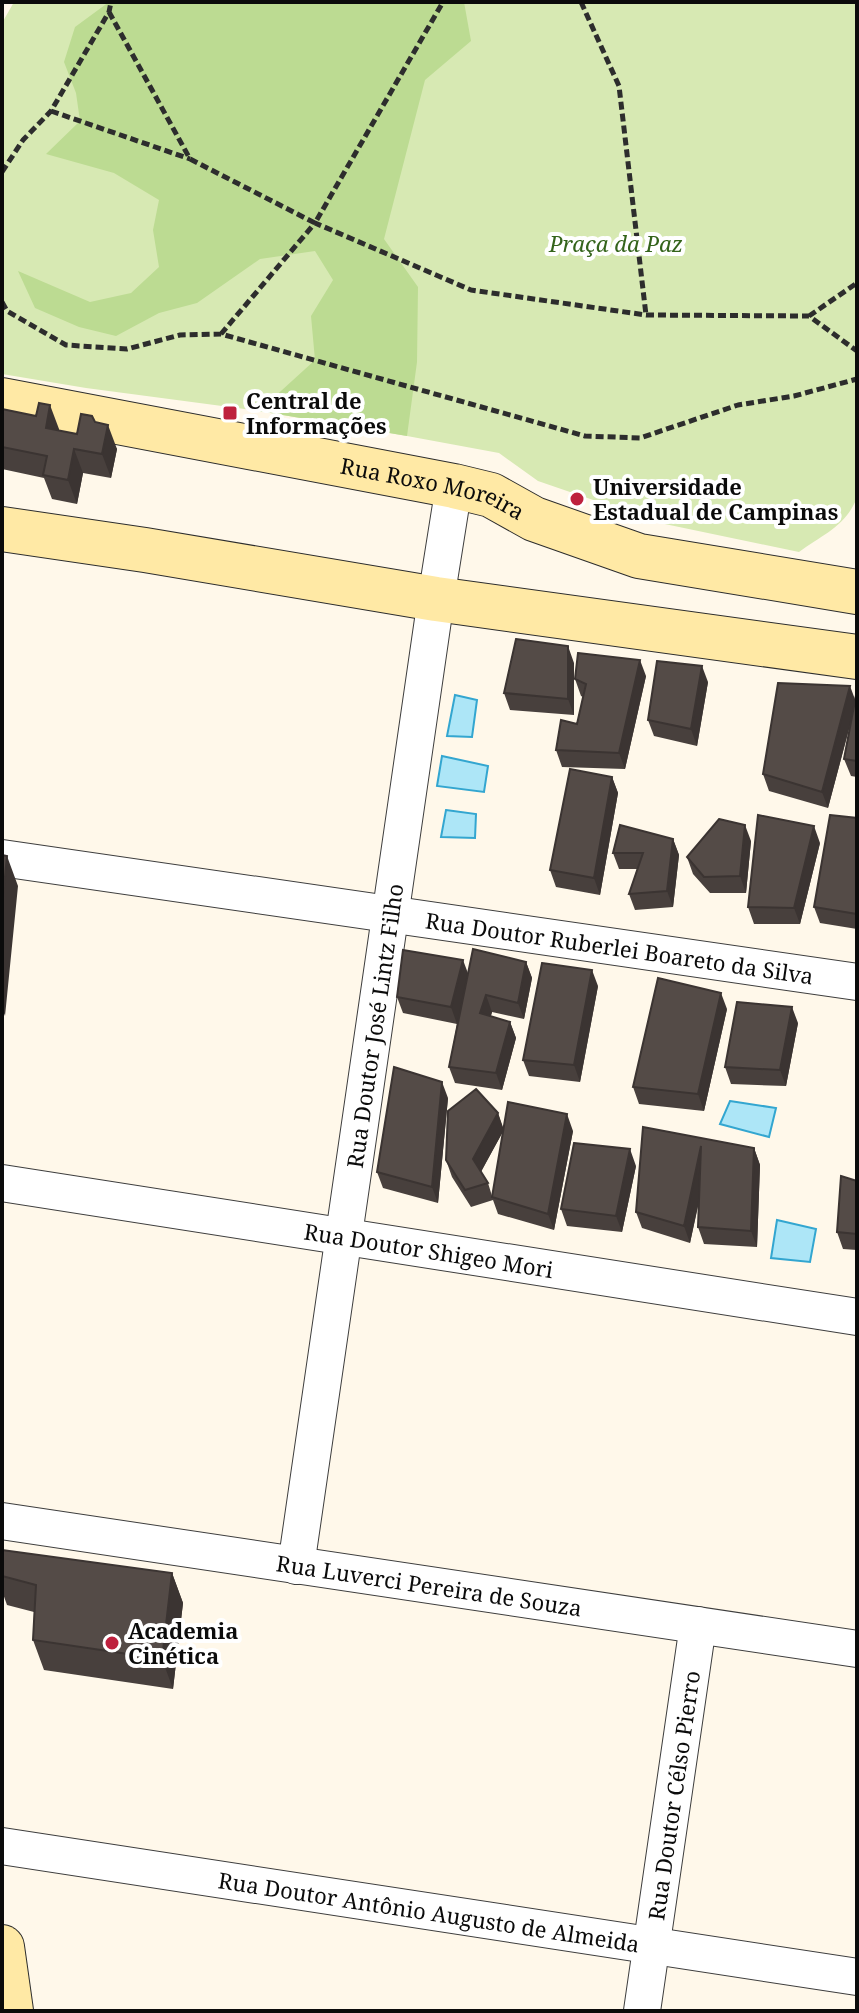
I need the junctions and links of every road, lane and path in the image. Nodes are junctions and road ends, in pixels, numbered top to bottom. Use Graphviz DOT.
graph roads {
  1 [pos="111,2"];
  2 [pos="443,2"];
  3 [pos="581,2"];
  4 [pos="109,12"];
  5 [pos="51,111"];
  6 [pos="190,159"];
  7 [pos="2,172"];
  8 [pos="315,223"];
  9 [pos="857,283"];
  10 [pos="2,302"];
  11 [pos="646,315"];
  12 [pos="809,316"];
  13 [pos="221,334"];
  14 [pos="857,351"];
  15 [pos="857,379"];
  16 [pos="2,400"];
  17 [pos="454,486"];
  18 [pos="2,529"];
  19 [pos="857,592"];
  20 [pos="436,599"];
  21 [pos="857,657"];
  22 [pos="2,858"];
  23 [pos="392,916"];
  24 [pos="857,982"];
  25 [pos="2,1183"];
  26 [pos="345,1236"];
  27 [pos="857,1317"];
  28 [pos="2,1521"];
  29 [pos="296,1566"];
  30 [pos="698,1625"];
  31 [pos="857,1649"];
  32 [pos="2,1846"];
  33 [pos="651,1946"];
  34 [pos="2,1947"];
  35 [pos="857,1977"];
  36 [pos="11,2011"];
  37 [pos="642,2011"];
  1 -- 4 [label="path"];
  2 -- 8 [label="path"];
  3 -- 11 [label="path"];
  4 -- 5 [label="path"];
  4 -- 6 [label="path"];
  5 -- 6 [label="path"];
  5 -- 7 [label="path"];
  6 -- 8 [label="path"];
  8 -- 11 [label="path"];
  8 -- 13 [label="path"];
  9 -- 12 [label="path"];
  10 -- 13 [label="path"];
  11 -- 12 [label="path"];
  12 -- 14 [label="path"];
  13 -- 15 [label="path"];
  16 -- 17 [label="main road, Rua Roxo Moreira"];
  17 -- 19 [label="main road, Rua Roxo Moreira"];
  17 -- 20 [label="street, Rua Doutor José Lintz Filho"];
  18 -- 20 [label="main road"];
  20 -- 21 [label="main road"];
  20 -- 23 [label="street, Rua Doutor José Lintz Filho"];
  22 -- 23 [label="street, Rua Doutor Ruberlei Boareto da Silva"];
  23 -- 24 [label="street, Rua Doutor Ruberlei Boareto da Silva"];
  23 -- 26 [label="street, Rua Doutor José Lintz Filho"];
  25 -- 26 [label="street, Rua Doutor Shigeo Mori"];
  26 -- 27 [label="street, Rua Doutor Shigeo Mori"];
  26 -- 29 [label="street, Rua Doutor José Lintz Filho"];
  28 -- 29 [label="street, Rua Luverci Pereira de Souza"];
  29 -- 30 [label="street, Rua Luverci Pereira de Souza"];
  30 -- 31 [label="street, Rua Luverci Pereira de Souza"];
  30 -- 33 [label="street, Rua Doutor Célso Pierro"];
  32 -- 33 [label="street, Rua Doutor Antônio Augusto de Almeida"];
  33 -- 35 [label="street, Rua Doutor Antônio Augusto de Almeida"];
  33 -- 37 [label="street, Rua Doutor Célso Pierro"];
  34 -- 36 [label="main road"];
}
